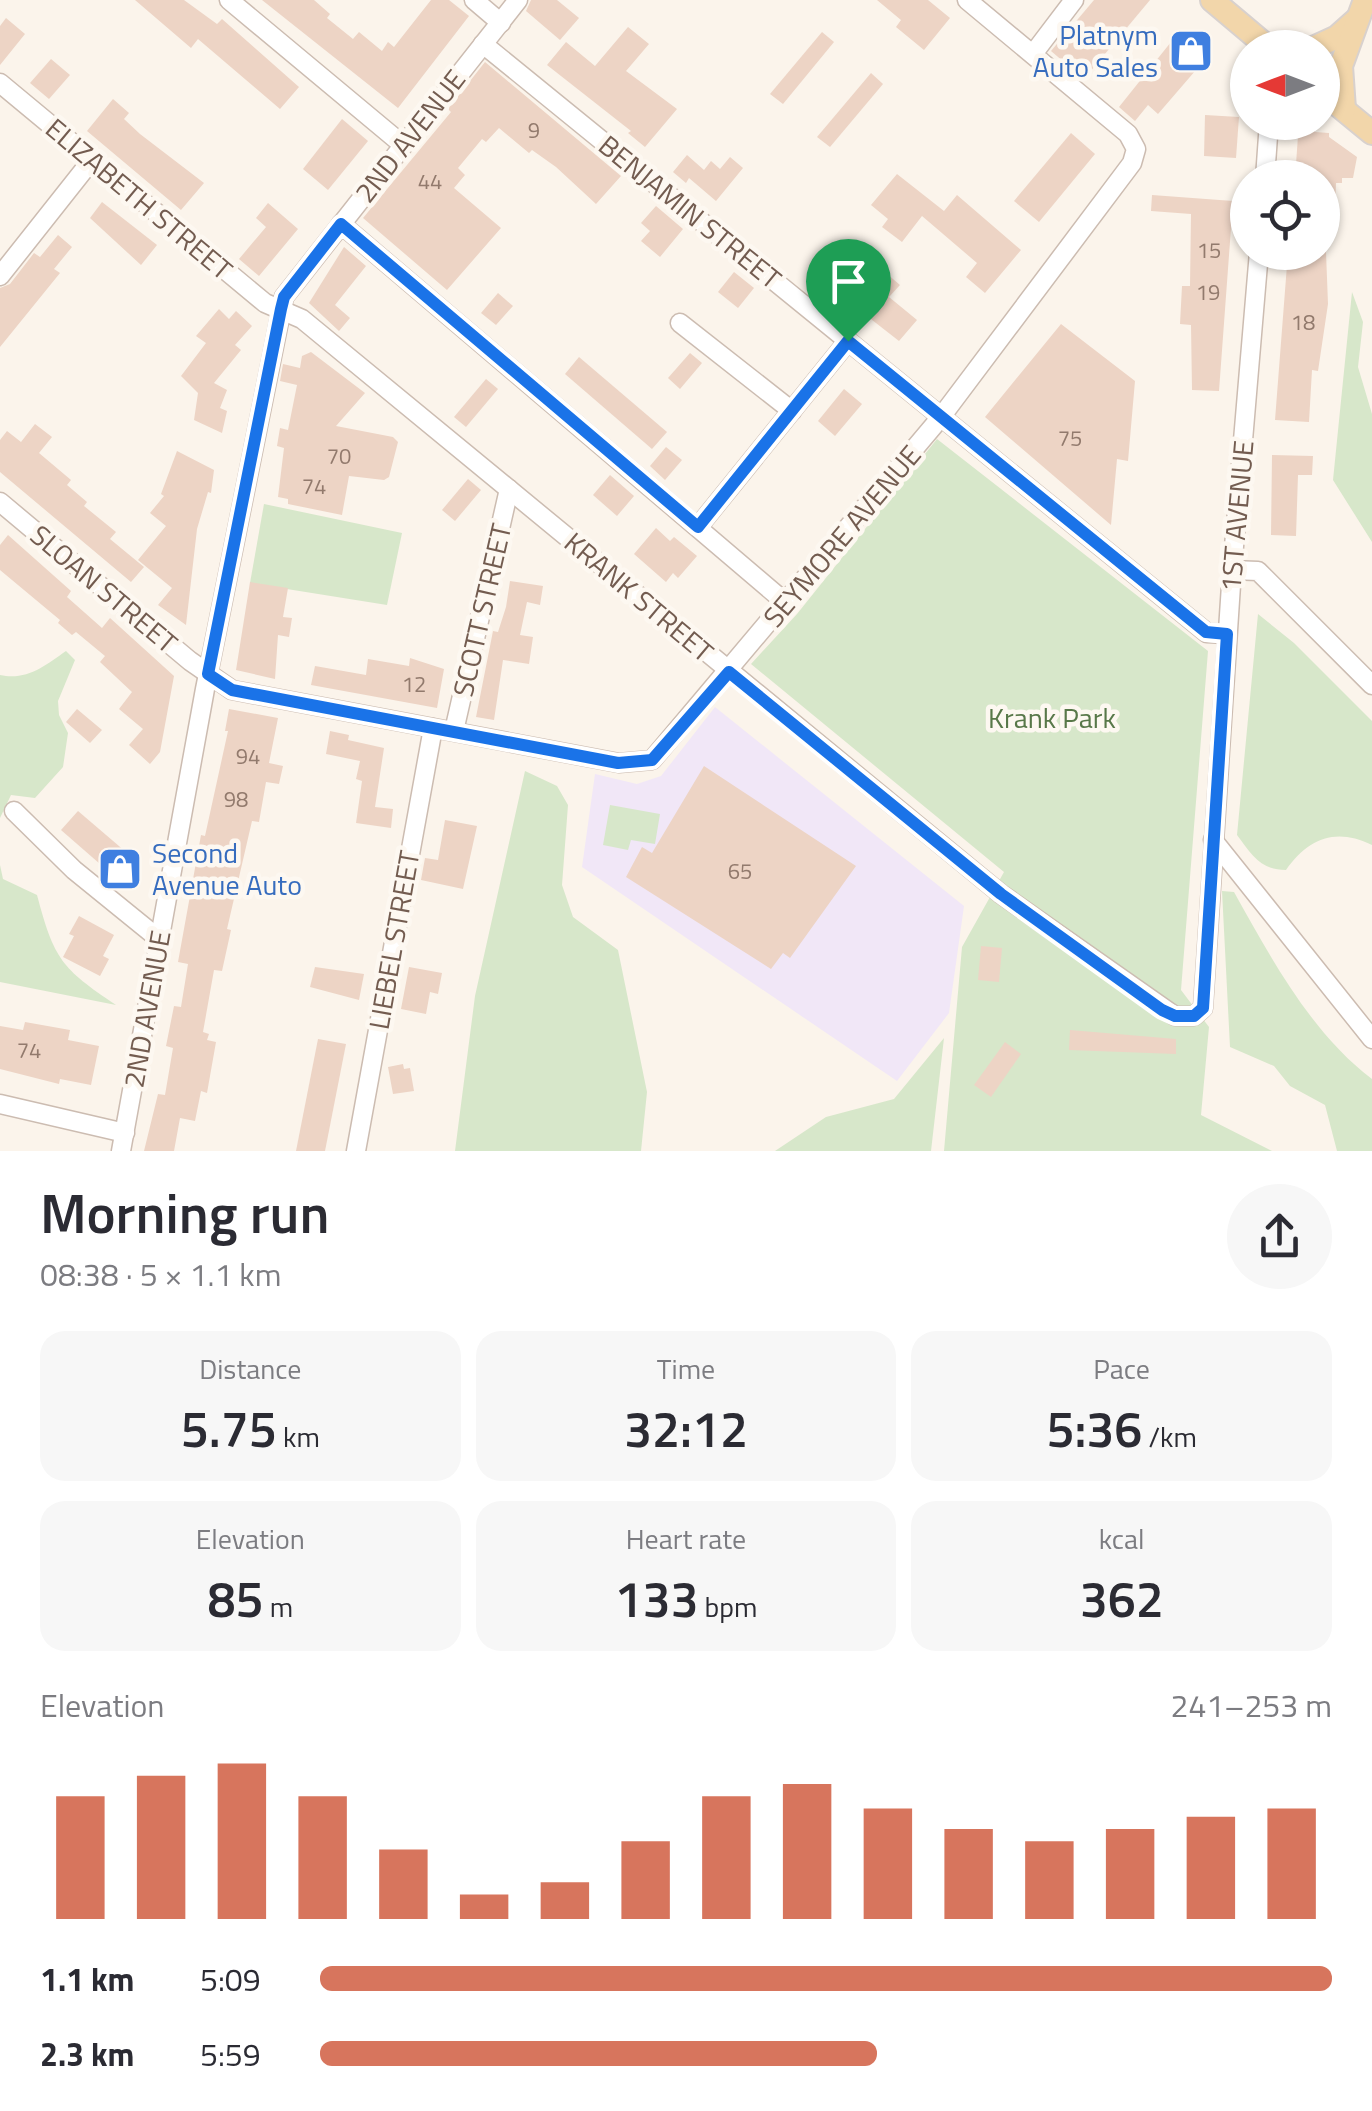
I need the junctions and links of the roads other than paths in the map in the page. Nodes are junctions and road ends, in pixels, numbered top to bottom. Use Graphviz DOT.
graph roads {
  1 [pos="228,0"];
  2 [pos="474,0"];
  3 [pos="518,0"];
  4 [pos="967,0"];
  5 [pos="1074,0"];
  6 [pos="1212,0"];
  7 [pos="1364,5"];
  8 [pos="501,22"];
  9 [pos="1248,30"];
  10 [pos="1340,34"];
  11 [pos="483,44"];
  12 [pos="1034,54"];
  13 [pos="0,83"];
  14 [pos="1340,106"];
  15 [pos="1344,109"];
  16 [pos="1372,133"];
  17 [pos="402,145"];
  18 [pos="91,161"];
  19 [pos="341,224"];
  20 [pos="1257,270"];
  21 [pos="0,276"];
  22 [pos="281,309"];
  23 [pos="680,324"];
  24 [pos="848,341"];
  25 [pos="792,411"];
  26 [pos="941,416"];
  27 [pos="510,489"];
  28 [pos="0,502"];
  29 [pos="698,527"];
  30 [pos="1232,570"];
  31 [pos="786,603"];
  32 [pos="1227,634"];
  33 [pos="729,672"];
  34 [pos="208,674"];
  35 [pos="1372,685"];
  36 [pos="433,728"];
  37 [pos="454,731"];
  38 [pos="644,763"];
  39 [pos="14,810"];
  40 [pos="1213,840"];
  41 [pos="159,939"];
  42 [pos="1194,1016"];
  43 [pos="1372,1038"];
  44 [pos="0,1104"];
  45 [pos="123,1142"];
  46 [pos="356,1151"];
  1 -- 17 [label="street"];
  2 -- 8 [label="street"];
  3 -- 8 [label="street, 2ND AVENUE"];
  4 -- 12 [label="street"];
  5 -- 12 [label="street"];
  6 -- 9 [label="main road"];
  7 -- 10 [label="main road"];
  7 -- 15 [label="main road"];
  8 -- 11 [label="street, 2ND AVENUE"];
  11 -- 17 [label="street, 2ND AVENUE"];
  11 -- 24 [label="street, BENJAMIN STREET"];
  12 -- 26 [label="street, SEYMORE AVENUE"];
  13 -- 18 [label="street, ELIZABETH STREET"];
  14 -- 15 [label="main road"];
  15 -- 16 [label="main road"];
  17 -- 19 [label="street, 2ND AVENUE"];
  18 -- 21 [label="street"];
  18 -- 22 [label="street, ELIZABETH STREET"];
  19 -- 22 [label="street, 2ND AVENUE"];
  19 -- 29 [label="street"];
  20 -- 30 [label="street, 1ST AVENUE"];
  22 -- 27 [label="street, KRANK STREET"];
  22 -- 34 [label="street, 2ND AVENUE"];
  23 -- 25 [label="street"];
  24 -- 25 [label="street"];
  24 -- 26 [label="street, BENJAMIN STREET"];
  25 -- 29 [label="street"];
  26 -- 31 [label="street, SEYMORE AVENUE"];
  26 -- 32 [label="street, BENJAMIN STREET"];
  27 -- 33 [label="street, KRANK STREET"];
  27 -- 37 [label="street, SCOTT STREET"];
  28 -- 34 [label="street, SLOAN STREET"];
  29 -- 31 [label="street"];
  30 -- 32 [label="street, 1ST AVENUE"];
  30 -- 35 [label="street"];
  31 -- 33 [label="street, SEYMORE AVENUE"];
  32 -- 40 [label="street, 1ST AVENUE"];
  33 -- 38 [label="street, SEYMORE AVENUE"];
  33 -- 42 [label="street, KRANK STREET"];
  34 -- 36 [label="street, SLOAN STREET"];
  34 -- 41 [label="street, 2ND AVENUE"];
  36 -- 37 [label="street, SLOAN STREET"];
  36 -- 46 [label="street, LIEBEL STREET"];
  37 -- 38 [label="street, SLOAN STREET"];
  39 -- 41 [label="street"];
  40 -- 42 [label="street, 1ST AVENUE"];
  40 -- 43 [label="street"];
  41 -- 45 [label="street, 2ND AVENUE"];
  44 -- 45 [label="street"];
}
